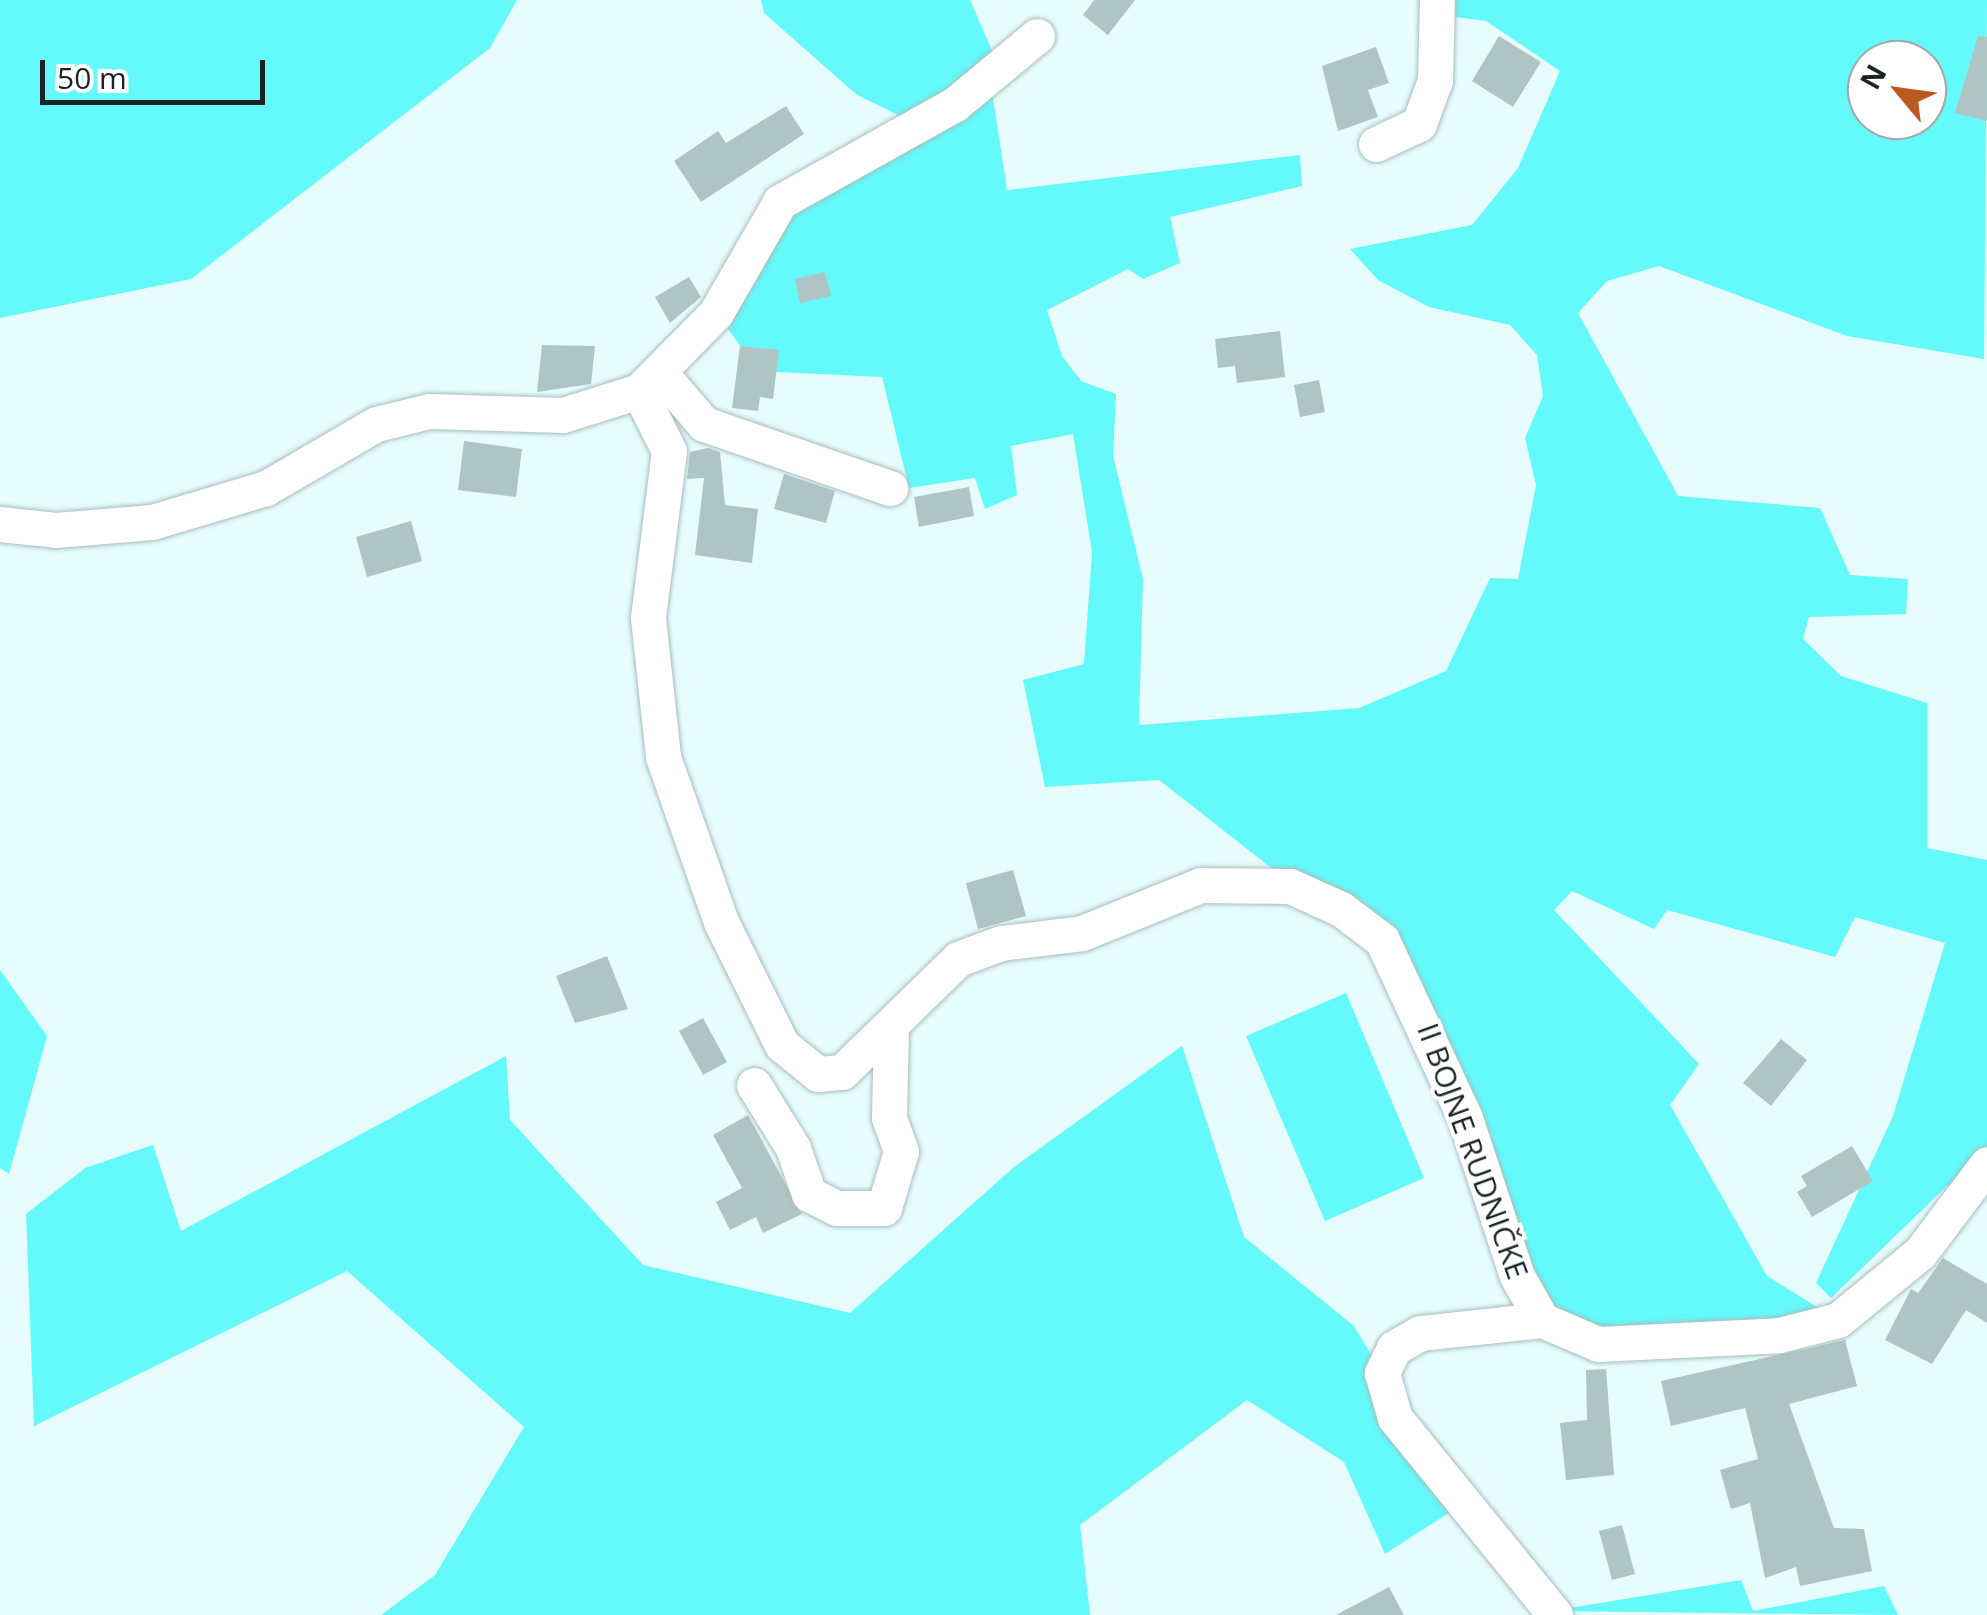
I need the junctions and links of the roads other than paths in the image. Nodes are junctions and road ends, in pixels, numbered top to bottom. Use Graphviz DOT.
graph roads {
  1 [pos="1437,0"];
  2 [pos="1037,36"];
  3 [pos="1376,144"];
  4 [pos="650,382"];
  5 [pos="890,488"];
  6 [pos="0,524"];
  7 [pos="891,1032"];
  8 [pos="754,1086"];
  9 [pos="1987,1164"];
  10 [pos="1542,1320"];
  11 [pos="1555,1615"];
  1 -- 3 [label="street"];
  2 -- 4 [label="street"];
  4 -- 5 [label="street"];
  4 -- 6 [label="street"];
  4 -- 7 [label="street, II BOJNE RUDNIČKE"];
  7 -- 8 [label="street"];
  7 -- 10 [label="street, II BOJNE RUDNIČKE"];
  9 -- 10 [label="street, II BOJNE RUDNIČKE"];
  10 -- 11 [label="street, II BOJNE RUDNIČKE"];
}
